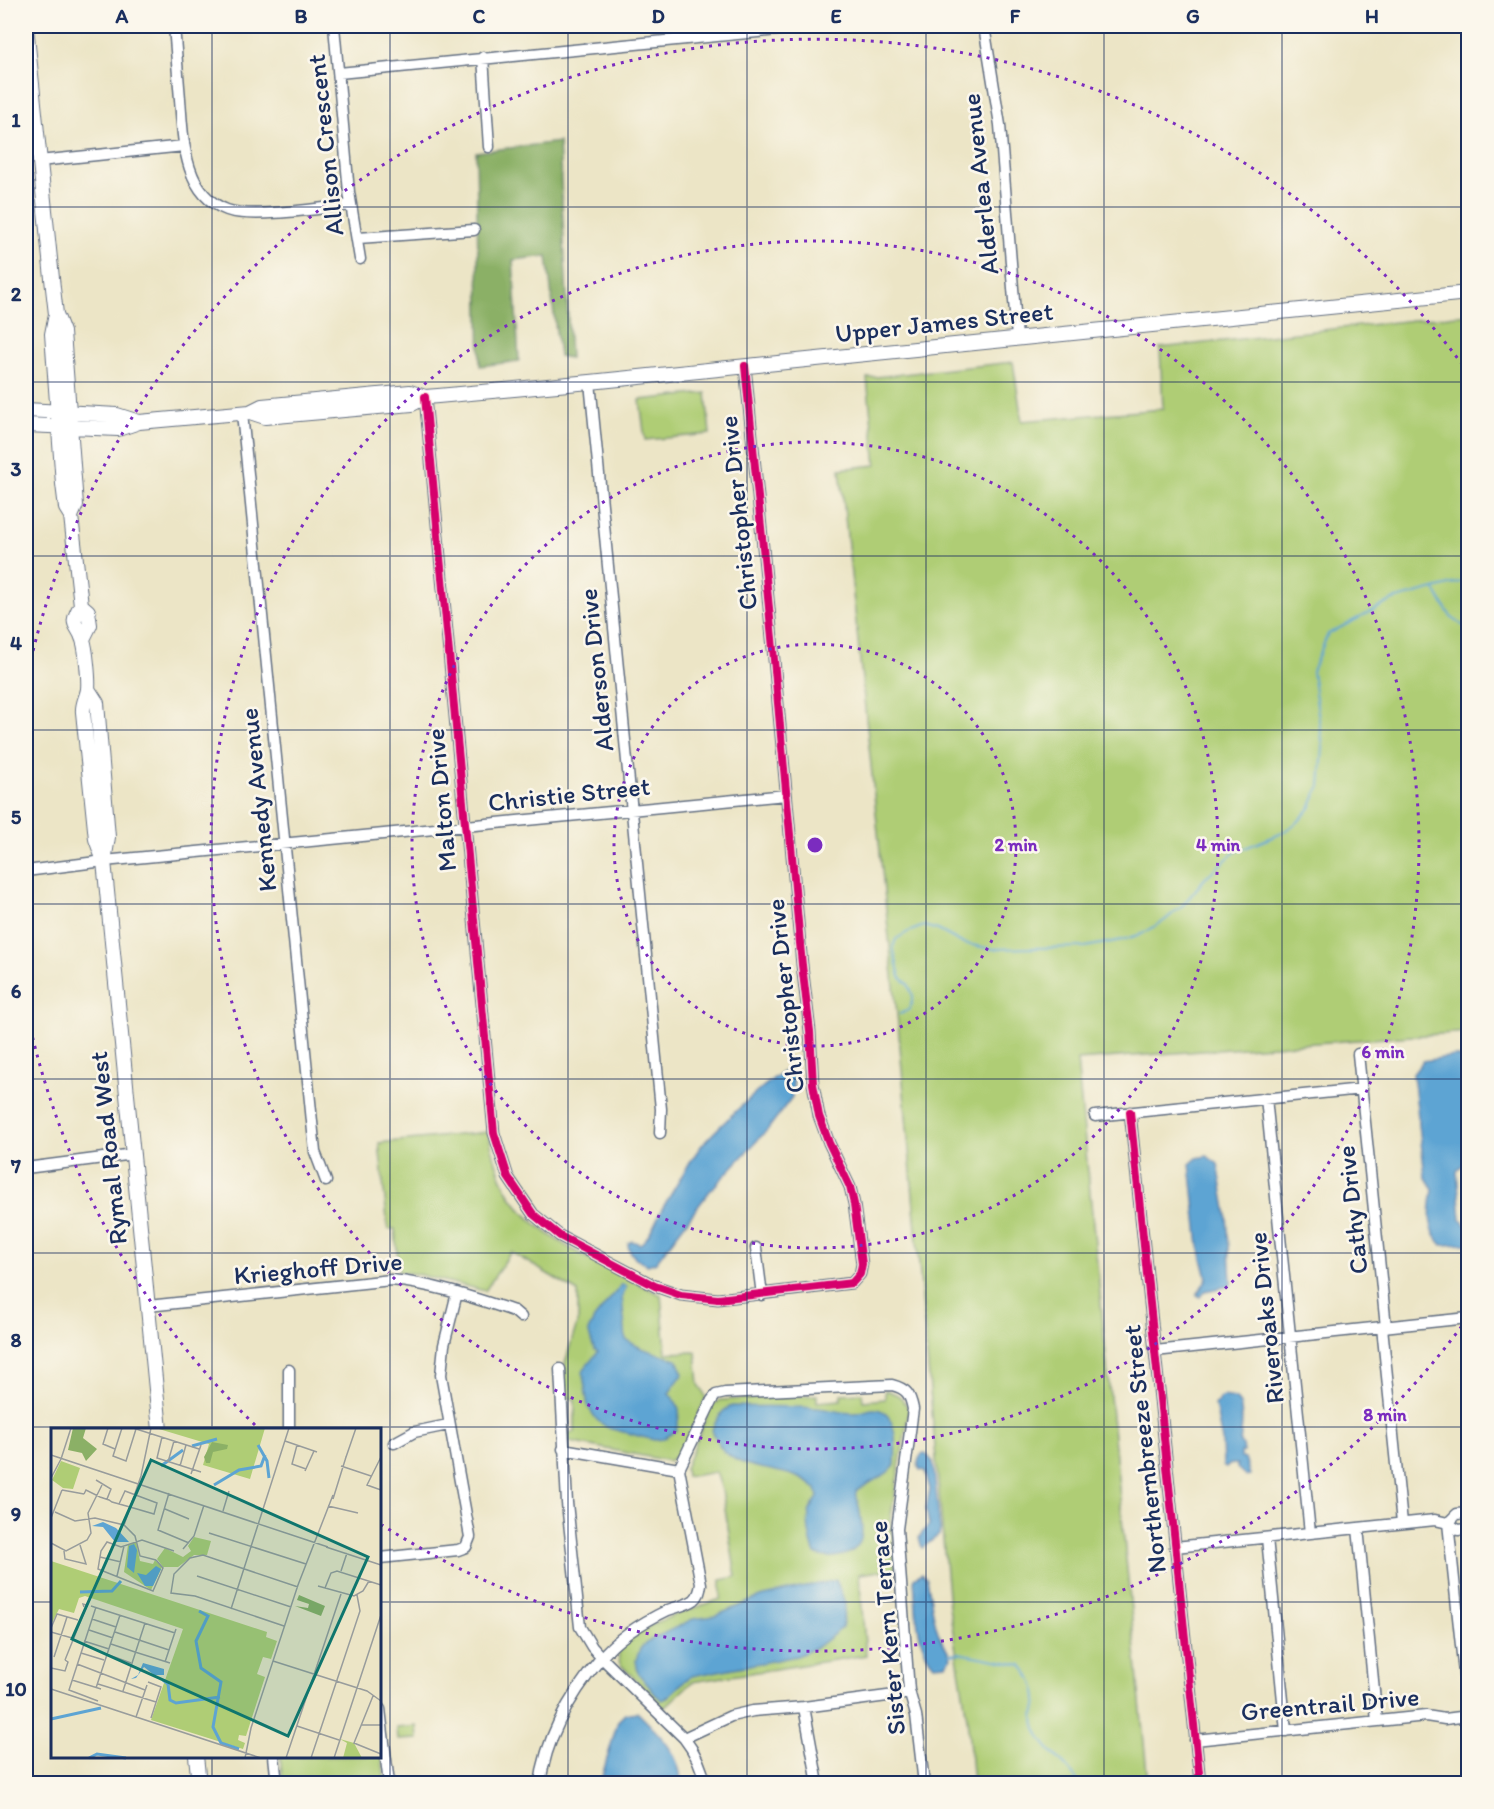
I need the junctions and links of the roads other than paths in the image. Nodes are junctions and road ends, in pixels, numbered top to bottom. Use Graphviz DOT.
graph roads {
  1 [pos="26,26"];
  2 [pos="174,26"];
  3 [pos="334,26"];
  4 [pos="818,26"];
  5 [pos="984,26"];
  6 [pos="483,57"];
  7 [pos="339,73"];
  8 [pos="184,146"];
  9 [pos="489,147"];
  10 [pos="39,161"];
  11 [pos="350,205"];
  12 [pos="474,230"];
  13 [pos="358,238"];
  14 [pos="360,260"];
  15 [pos="1468,293"];
  16 [pos="1017,338"];
  17 [pos="745,366"];
  18 [pos="590,382"];
  19 [pos="425,397"];
  20 [pos="26,410"];
  21 [pos="246,412"];
  22 [pos="64,420"];
  23 [pos="26,425"];
  24 [pos="786,795"];
  25 [pos="633,809"];
  26 [pos="465,826"];
  27 [pos="285,843"];
  28 [pos="104,861"];
  29 [pos="26,871"];
  30 [pos="1358,1054"];
  31 [pos="1362,1089"];
  32 [pos="1266,1098"];
  33 [pos="1130,1112"];
  34 [pos="1095,1116"];
  35 [pos="660,1133"];
  36 [pos="134,1154"];
  37 [pos="26,1168"];
  38 [pos="326,1181"];
  39 [pos="519,1195"];
  40 [pos="756,1248"];
  41 [pos="457,1293"];
  42 [pos="762,1295"];
  43 [pos="148,1306"];
  44 [pos="521,1317"];
  45 [pos="1468,1318"];
  46 [pos="1384,1327"];
  47 [pos="1290,1336"];
  48 [pos="1155,1351"];
  49 [pos="560,1369"];
  50 [pos="290,1370"];
  51 [pos="448,1425"];
  52 [pos="160,1428"];
  53 [pos="289,1428"];
  54 [pos="394,1443"];
  55 [pos="563,1449"];
  56 [pos="679,1469"];
  57 [pos="1468,1513"];
  58 [pos="1402,1523"];
  59 [pos="1448,1523"];
  60 [pos="1358,1528"];
  61 [pos="1468,1529"];
  62 [pos="1310,1533"];
  63 [pos="1267,1538"];
  64 [pos="1175,1547"];
  65 [pos="381,1558"];
  66 [pos="601,1657"];
  67 [pos="910,1693"];
  68 [pos="804,1707"];
  69 [pos="1468,1711"];
  70 [pos="1468,1716"];
  71 [pos="381,1717"];
  72 [pos="1377,1721"];
  73 [pos="1286,1731"];
  74 [pos="684,1738"];
  75 [pos="1195,1740"];
  76 [pos="196,1758"];
  77 [pos="274,1758"];
  78 [pos="1200,1782"];
  79 [pos="199,1784"];
  80 [pos="277,1784"];
  81 [pos="389,1784"];
  82 [pos="540,1784"];
  83 [pos="705,1784"];
  84 [pos="818,1784"];
  85 [pos="924,1784"];
  1 -- 10 [label="main road, Rymal Road West"];
  2 -- 8 [label="street"];
  3 -- 7 [label="street, Allison Crescent"];
  4 -- 6 [label="street"];
  5 -- 16 [label="street, Alderlea Avenue"];
  6 -- 7 [label="street"];
  6 -- 9 [label="street"];
  7 -- 11 [label="street, Allison Crescent"];
  8 -- 10 [label="street"];
  8 -- 11 [label="street"];
  10 -- 22 [label="main road, Rymal Road West"];
  11 -- 13 [label="street, Allison Crescent"];
  12 -- 13 [label="street"];
  13 -- 14 [label="street, Allison Crescent"];
  15 -- 16 [label="main road, Upper James Street"];
  16 -- 17 [label="main road, Upper James Street"];
  17 -- 18 [label="main road, Upper James Street"];
  17 -- 24 [label="street, Christopher Drive"];
  18 -- 19 [label="main road, Upper James Street"];
  18 -- 25 [label="street, Alderson Drive"];
  19 -- 21 [label="main road, Upper James Street"];
  19 -- 26 [label="street, Malton Drive"];
  20 -- 22 [label="main road, Upper James Street"];
  21 -- 22 [label="main road, Upper James Street"];
  21 -- 27 [label="street, Kennedy Avenue"];
  22 -- 23 [label="main road, Upper James Street"];
  22 -- 28 [label="main road, Rymal Road West"];
  24 -- 25 [label="street, Christie Street"];
  24 -- 42 [label="street, Christopher Drive"];
  25 -- 26 [label="street, Christie Street"];
  25 -- 35 [label="street, Alderson Drive"];
  26 -- 27 [label="street, Christie Street"];
  26 -- 39 [label="street, Malton Drive"];
  27 -- 28 [label="street, Christie Street"];
  27 -- 38 [label="street, Kennedy Avenue"];
  28 -- 29 [label="street, Christie Street"];
  28 -- 36 [label="main road, Rymal Road West"];
  30 -- 31 [label="street, Cathy Drive"];
  31 -- 32 [label="street"];
  31 -- 46 [label="street, Cathy Drive"];
  32 -- 33 [label="street"];
  32 -- 47 [label="street, Riveroaks Drive"];
  33 -- 34 [label="street"];
  33 -- 48 [label="street, Northernbreeze Street"];
  36 -- 37 [label="street"];
  36 -- 43 [label="main road, Rymal Road West"];
  39 -- 42 [label="street, Christopher Drive"];
  40 -- 42 [label="street"];
  41 -- 43 [label="street, Krieghoff Drive"];
  41 -- 44 [label="street, Krieghoff Drive"];
  41 -- 51 [label="street"];
  43 -- 52 [label="main road, Rymal Road West"];
  45 -- 46 [label="street"];
  46 -- 47 [label="street"];
  46 -- 58 [label="street, Cathy Drive"];
  47 -- 48 [label="street"];
  47 -- 62 [label="street, Riveroaks Drive"];
  48 -- 64 [label="street, Northernbreeze Street"];
  49 -- 55 [label="street"];
  50 -- 53 [label="street"];
  51 -- 54 [label="street"];
  51 -- 65 [label="street"];
  55 -- 56 [label="street"];
  55 -- 66 [label="street"];
  56 -- 66 [label="street"];
  56 -- 67 [label="street, Sister Kern Terrace"];
  57 -- 59 [label="street"];
  58 -- 59 [label="street"];
  58 -- 60 [label="street"];
  59 -- 61 [label="street"];
  59 -- 69 [label="street"];
  60 -- 62 [label="street"];
  60 -- 72 [label="street"];
  62 -- 63 [label="street"];
  63 -- 64 [label="street"];
  63 -- 73 [label="street"];
  64 -- 75 [label="street, Northernbreeze Street"];
  66 -- 74 [label="street"];
  66 -- 82 [label="street"];
  67 -- 68 [label="street"];
  67 -- 85 [label="street, Sister Kern Terrace"];
  68 -- 74 [label="street"];
  68 -- 84 [label="street"];
  70 -- 72 [label="street, Greentrail Drive"];
  71 -- 81 [label="street"];
  72 -- 73 [label="street, Greentrail Drive"];
  73 -- 75 [label="street, Greentrail Drive"];
  74 -- 83 [label="street"];
  75 -- 78 [label="street, Northernbreeze Street"];
  76 -- 79 [label="main road"];
  77 -- 80 [label="street"];
}
